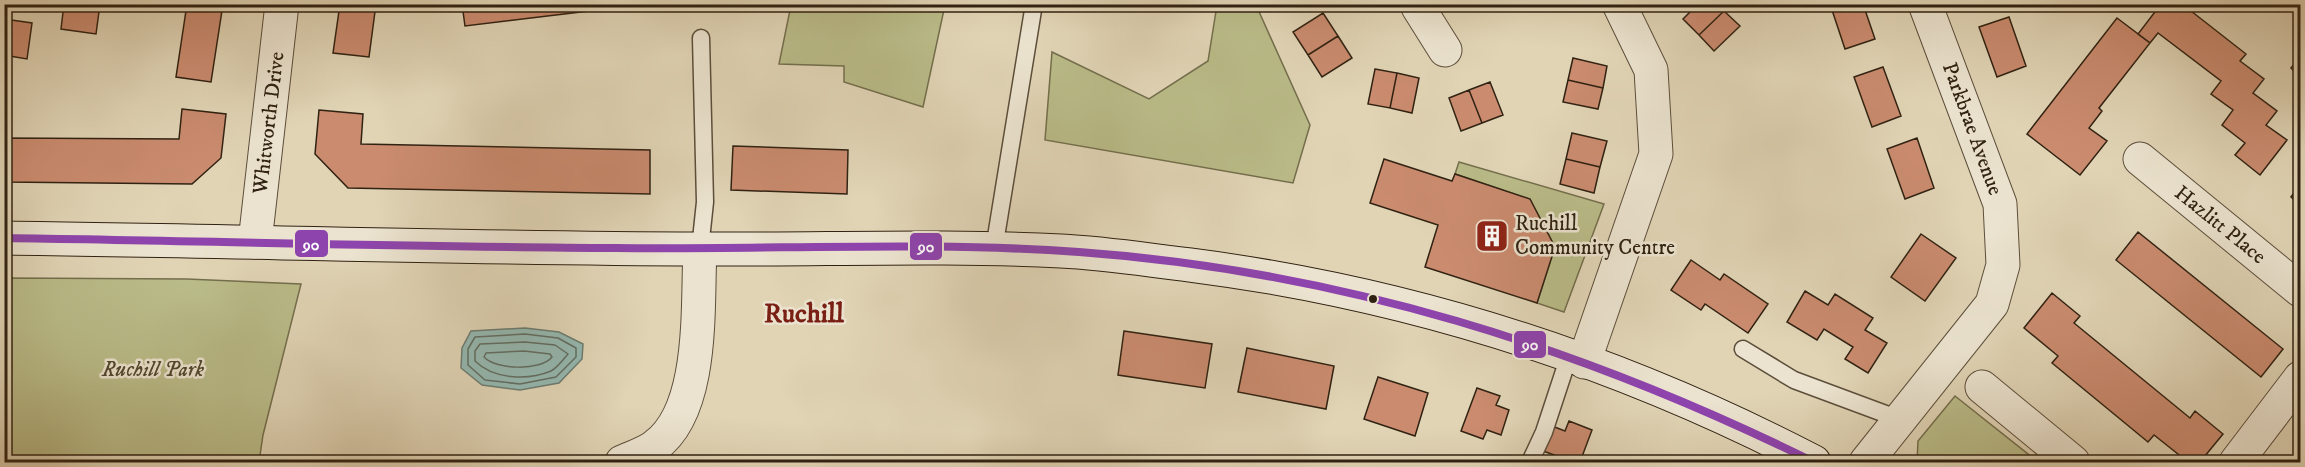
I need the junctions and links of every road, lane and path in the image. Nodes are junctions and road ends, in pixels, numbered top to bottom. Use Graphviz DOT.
graph roads {
  1 [pos="282,4"];
  2 [pos="1034,4"];
  3 [pos="1619,4"];
  4 [pos="1925,4"];
  5 [pos="1415,5"];
  6 [pos="701,38"];
  7 [pos="1445,50"];
  8 [pos="2140,159"];
  9 [pos="4,238"];
  10 [pos="255,242"];
  11 [pos="700,249"];
  12 [pos="993,249"];
  13 [pos="2301,290"];
  14 [pos="1743,349"];
  15 [pos="1576,359"];
  16 [pos="2301,378"];
  17 [pos="1982,387"];
  18 [pos="1899,419"];
  19 [pos="622,462"];
  20 [pos="1530,462"];
  21 [pos="1814,462"];
  22 [pos="1866,462"];
  23 [pos="2073,462"];
  24 [pos="2236,462"];
  1 -- 10 [label="street, Whitworth Drive"];
  2 -- 12 [label="lane"];
  3 -- 15 [label="street"];
  4 -- 18 [label="street, Parkbrae Avenue"];
  5 -- 7 [label="street"];
  6 -- 11 [label="lane"];
  8 -- 13 [label="street, Hazlitt Place"];
  9 -- 10 [label="street"];
  10 -- 11 [label="street"];
  11 -- 12 [label="street"];
  11 -- 19 [label="street"];
  12 -- 15 [label="street"];
  14 -- 18 [label="lane"];
  15 -- 20 [label="lane"];
  15 -- 21 [label="street"];
  16 -- 24 [label="street"];
  17 -- 23 [label="street"];
  18 -- 22 [label="street, Parkbrae Avenue"];
}
